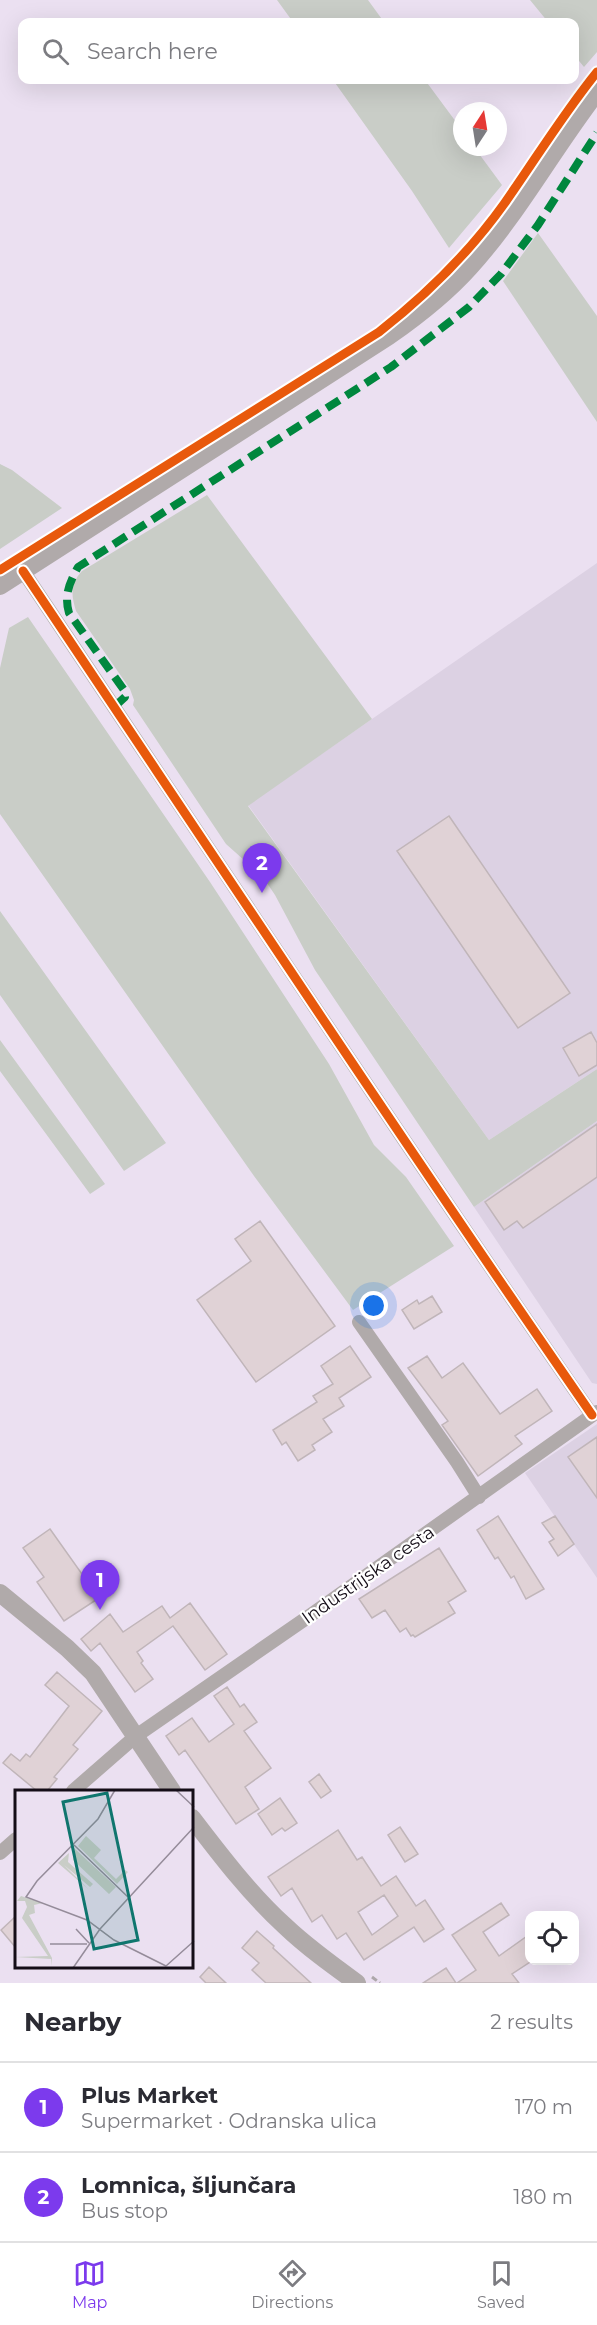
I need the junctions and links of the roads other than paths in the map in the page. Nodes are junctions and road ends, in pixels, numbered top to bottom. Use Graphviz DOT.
graph roads {
  1 [pos="597,92"];
  2 [pos="23,572"];
  3 [pos="0,586"];
  4 [pos="359,1322"];
  5 [pos="595,1414"];
  6 [pos="479,1497"];
  7 [pos="0,1593"];
  8 [pos="136,1736"];
  9 [pos="74,1790"];
  10 [pos="171,1790"];
  11 [pos="194,1821"];
  12 [pos="15,1840"];
  13 [pos="0,1853"];
  14 [pos="357,1983"];
  1 -- 2 [label="main road"];
  2 -- 3 [label="main road"];
  2 -- 5 [label="street"];
  4 -- 6 [label="street"];
  5 -- 6 [label="street, Industrijska cesta"];
  6 -- 8 [label="street, Industrijska cesta"];
  7 -- 8 [label="main road"];
  8 -- 9 [label="street, Industrijska cesta"];
  8 -- 10 [label="main road"];
  11 -- 14 [label="main road"];
  12 -- 13 [label="street"];
}
